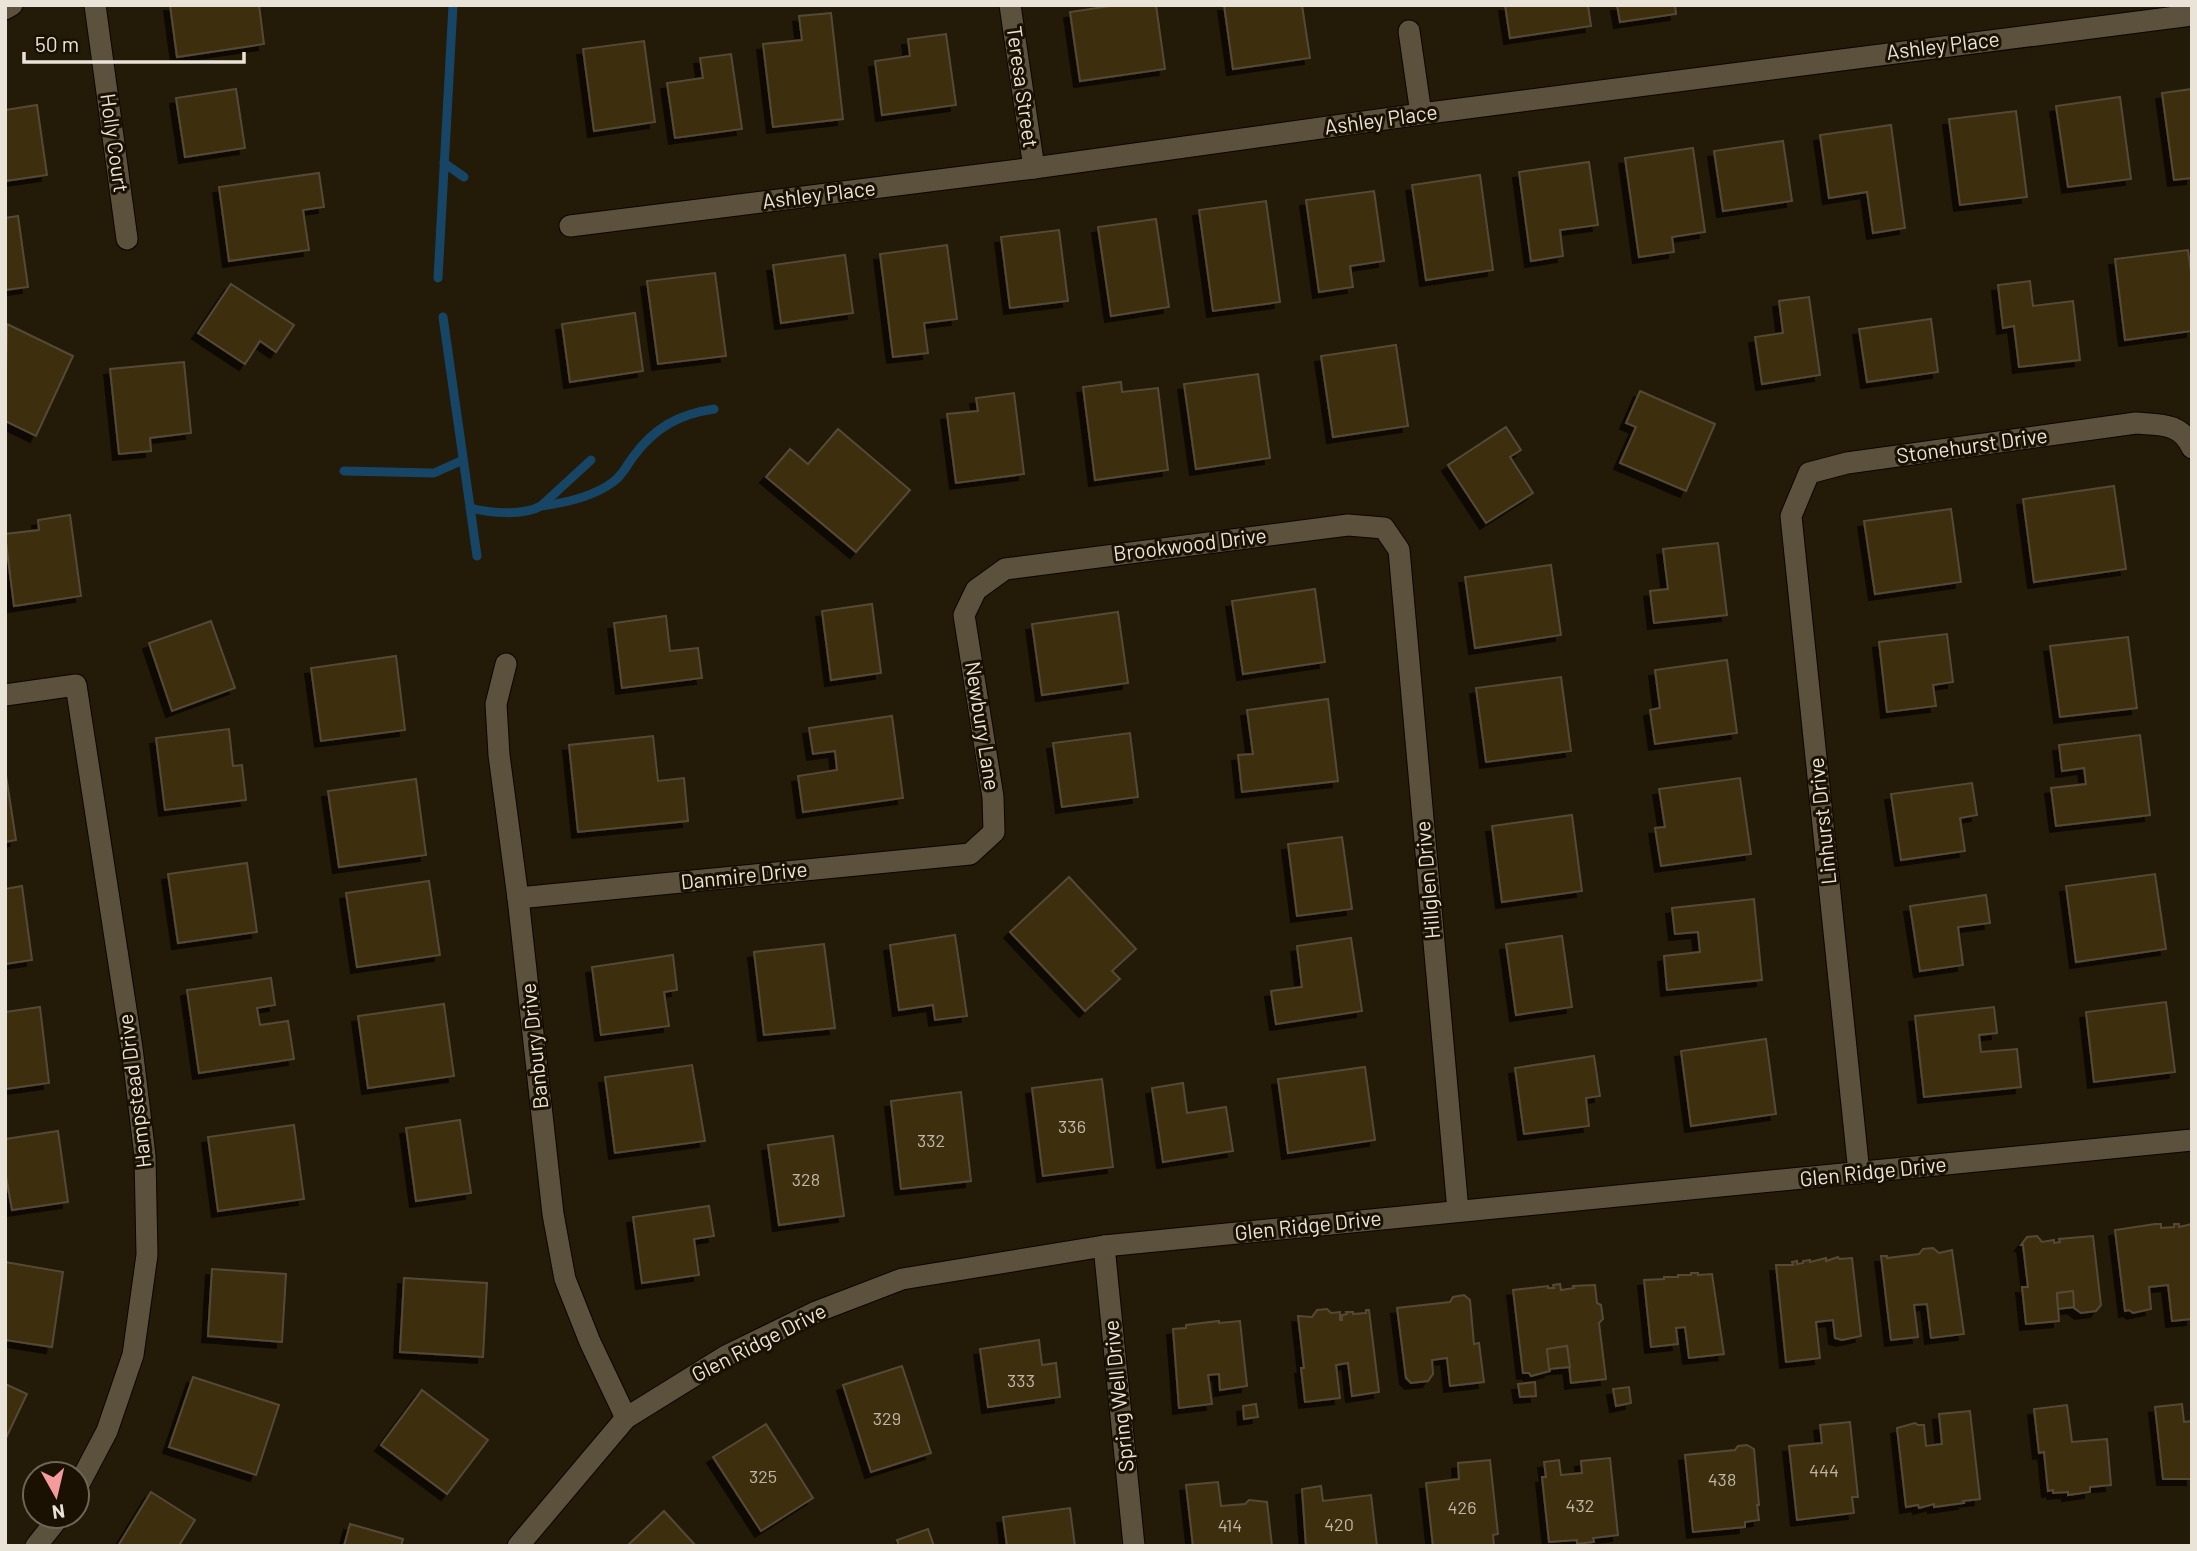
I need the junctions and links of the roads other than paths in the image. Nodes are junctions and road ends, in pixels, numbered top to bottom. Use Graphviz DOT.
graph roads {
  1 [pos="12,5"];
  2 [pos="95,5"];
  3 [pos="1010,5"];
  4 [pos="5,9"];
  5 [pos="2139,13"];
  6 [pos="2192,15"];
  7 [pos="1409,31"];
  8 [pos="1421,114"];
  9 [pos="1034,168"];
  10 [pos="570,226"];
  11 [pos="127,239"];
  12 [pos="2192,448"];
  13 [pos="1809,472"];
  14 [pos="1399,550"];
  15 [pos="976,590"];
  16 [pos="506,664"];
  17 [pos="5,695"];
  18 [pos="970,854"];
  19 [pos="518,898"];
  20 [pos="2192,1140"];
  21 [pos="1859,1173"];
  22 [pos="1458,1211"];
  23 [pos="1104,1247"];
  24 [pos="626,1418"];
  25 [pos="91,1462"];
  26 [pos="49,1530"];
  27 [pos="36,1546"];
  28 [pos="518,1546"];
  29 [pos="1134,1546"];
  1 -- 4 [label="street"];
  2 -- 11 [label="street, Holly Court"];
  3 -- 9 [label="street, Teresa Street"];
  5 -- 6 [label="street, Ashley Place"];
  5 -- 8 [label="street, Ashley Place"];
  7 -- 8 [label="street"];
  8 -- 9 [label="street, Ashley Place"];
  9 -- 10 [label="street, Ashley Place"];
  12 -- 13 [label="street, Stonehurst Drive"];
  13 -- 21 [label="street, Linhurst Drive"];
  14 -- 15 [label="street, Brookwood Drive"];
  14 -- 22 [label="street, Hillglen Drive"];
  15 -- 18 [label="street, Newbury Lane"];
  16 -- 19 [label="street, Banbury Drive"];
  17 -- 25 [label="street, Hampstead Drive"];
  18 -- 19 [label="street, Danmire Drive"];
  19 -- 24 [label="street, Banbury Drive"];
  20 -- 21 [label="street, Glen Ridge Drive"];
  21 -- 22 [label="street, Glen Ridge Drive"];
  22 -- 23 [label="street, Glen Ridge Drive"];
  23 -- 24 [label="street, Glen Ridge Drive"];
  23 -- 29 [label="street, Spring Well Drive"];
  24 -- 28 [label="street, Glen Ridge Drive"];
  26 -- 27 [label="street"];
}
